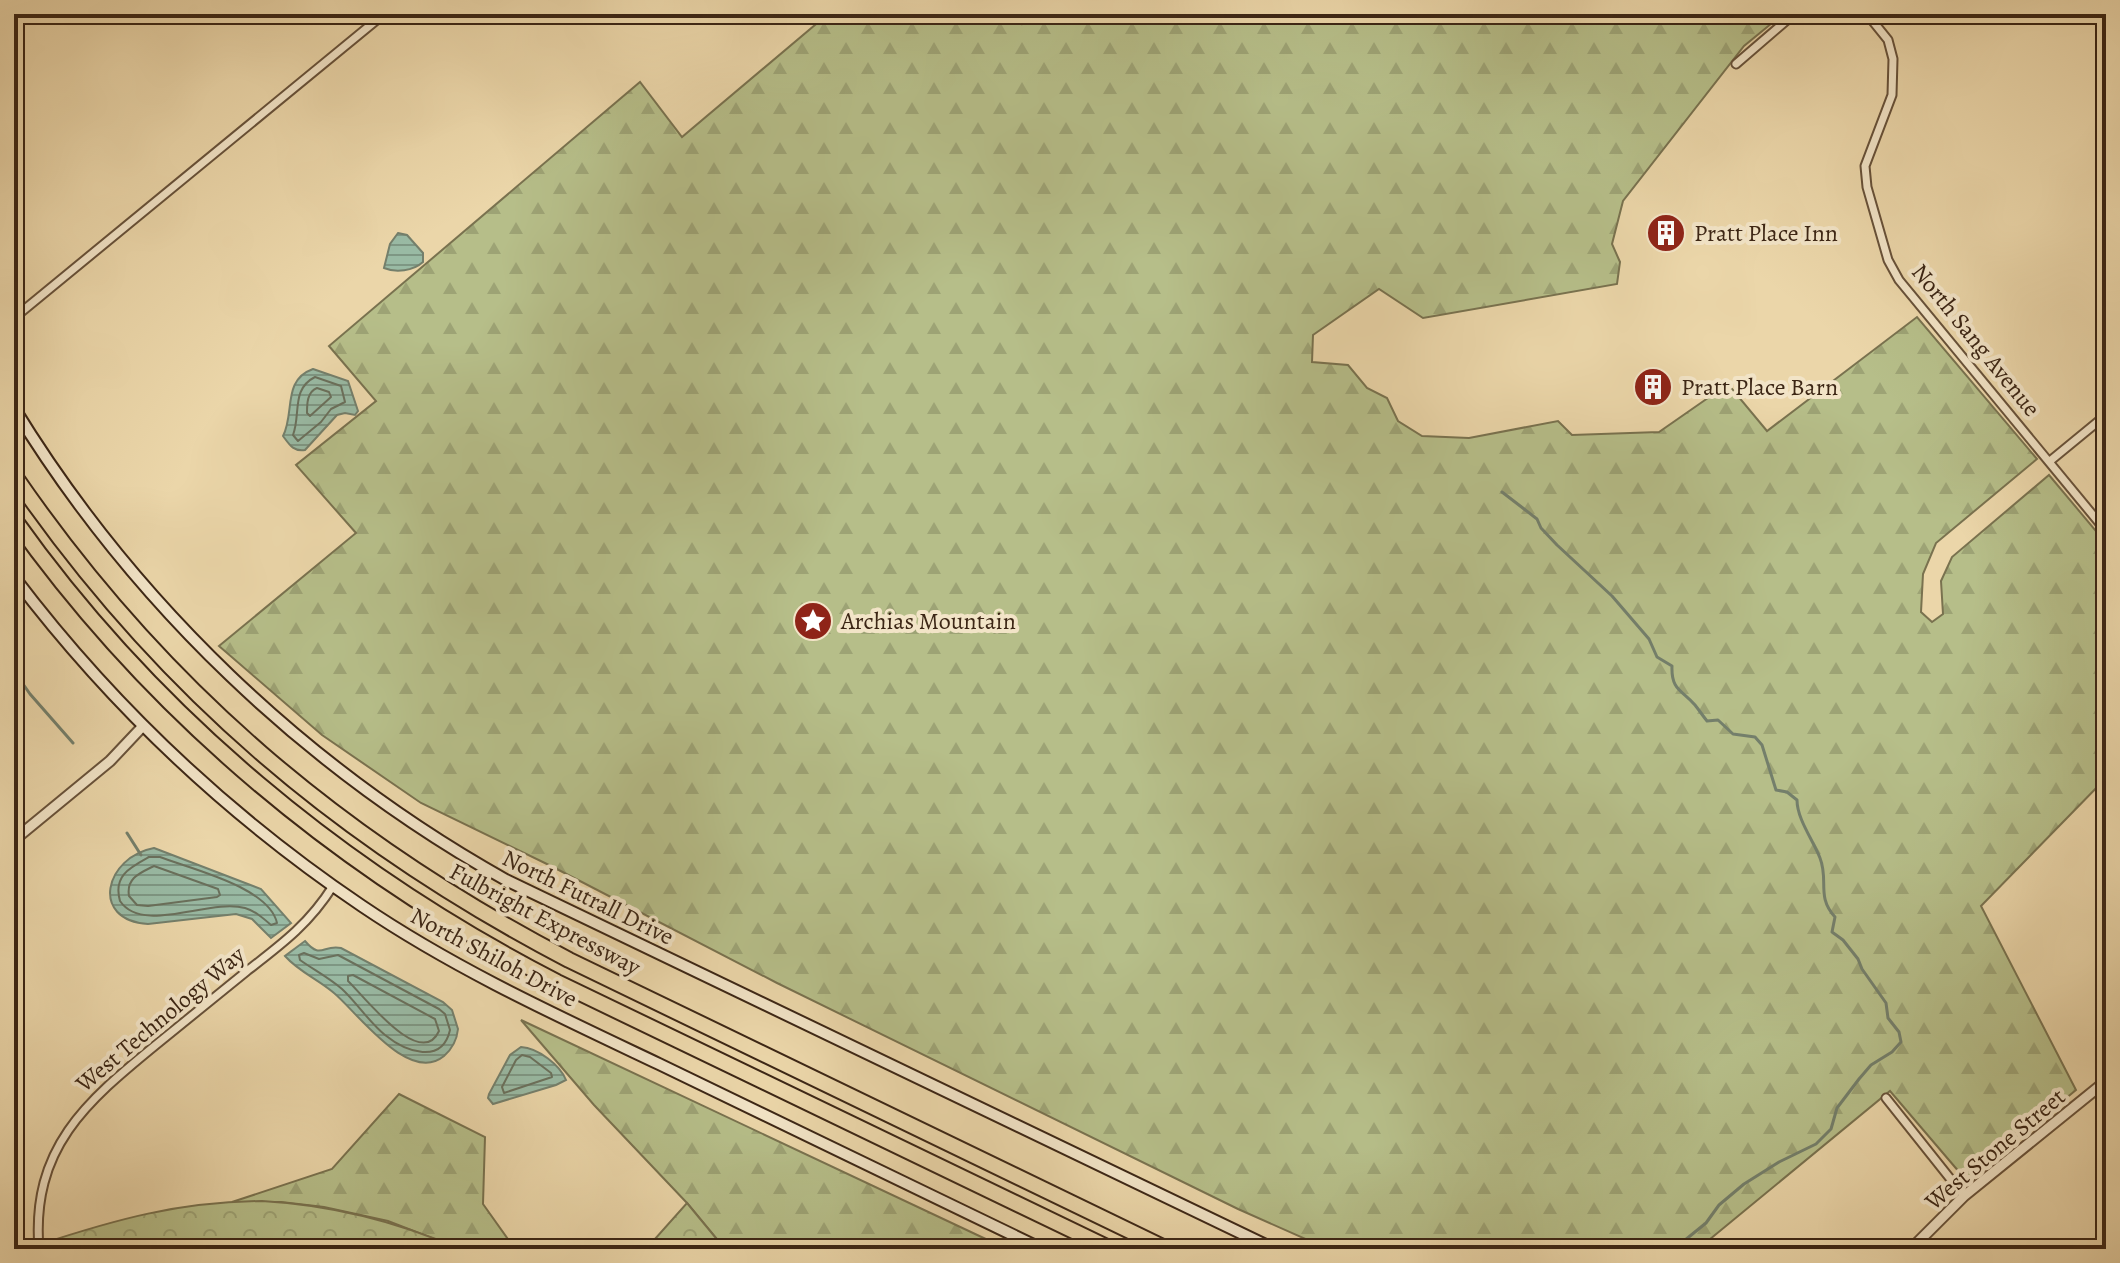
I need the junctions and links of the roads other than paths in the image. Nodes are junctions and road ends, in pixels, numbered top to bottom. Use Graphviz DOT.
graph roads {
  1 [pos="363,14"];
  2 [pos="384,14"];
  3 [pos="1794,14"];
  4 [pos="1867,14"];
  5 [pos="372,24"];
  6 [pos="1736,64"];
  7 [pos="14,318"];
  8 [pos="14,408"];
  9 [pos="2106,415"];
  10 [pos="2050,461"];
  11 [pos="14,475"];
  12 [pos="14,519"];
  13 [pos="2106,531"];
  14 [pos="14,577"];
  15 [pos="143,726"];
  16 [pos="14,840"];
  17 [pos="333,886"];
  18 [pos="2106,1081"];
  19 [pos="1886,1098"];
  20 [pos="1964,1196"];
  21 [pos="39,1249"];
  22 [pos="1042,1249"];
  23 [pos="1111,1249"];
  24 [pos="1167,1249"];
  25 [pos="1274,1249"];
  26 [pos="1911,1249"];
  1 -- 5 [label="street"];
  2 -- 5 [label="street"];
  3 -- 6 [label="street"];
  4 -- 10 [label="street, North Sang Avenue"];
  5 -- 7 [label="street"];
  8 -- 25 [label="main road, North Futrall Drive"];
  9 -- 10 [label="street"];
  10 -- 13 [label="street, North Sang Avenue"];
  11 -- 24 [label="highway, Fulbright Expressway"];
  12 -- 23 [label="highway, Fulbright Expressway"];
  14 -- 15 [label="main road, North Shiloh Drive"];
  15 -- 16 [label="street"];
  15 -- 17 [label="main road, North Shiloh Drive"];
  17 -- 21 [label="street, West Technology Way"];
  17 -- 22 [label="main road, North Shiloh Drive"];
  18 -- 20 [label="street, West Stone Street"];
  19 -- 20 [label="street"];
  20 -- 26 [label="street, West Stone Street"];
}
